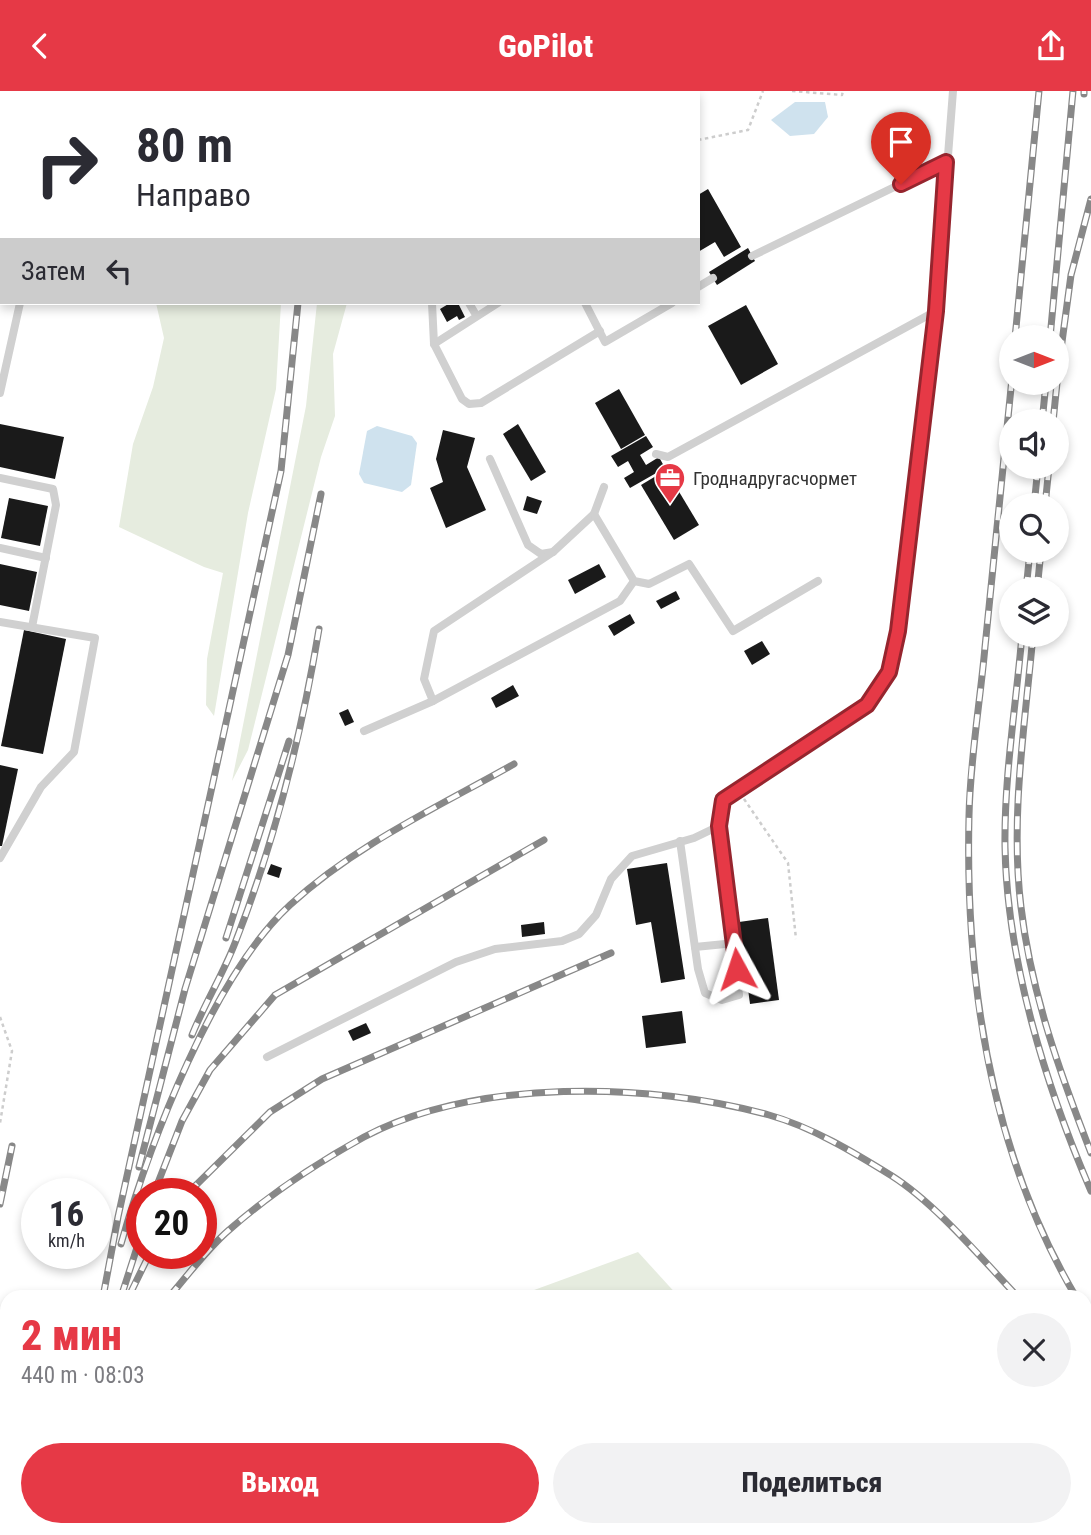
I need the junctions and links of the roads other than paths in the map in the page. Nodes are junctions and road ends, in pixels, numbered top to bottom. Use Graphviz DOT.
graph roads {
  1 [pos="953,91"];
  2 [pos="946,162"];
  3 [pos="752,255"];
  4 [pos="713,278"];
  5 [pos="700,286"];
  6 [pos="20,305"];
  7 [pos="432,305"];
  8 [pos="469,305"];
  9 [pos="494,305"];
  10 [pos="586,305"];
  11 [pos="669,305"];
  12 [pos="936,311"];
  13 [pos="476,315"];
  14 [pos="600,331"];
  15 [pos="433,344"];
  16 [pos="0,393"];
  17 [pos="656,454"];
  18 [pos="490,459"];
  19 [pos="0,478"];
  20 [pos="604,487"];
  21 [pos="594,514"];
  22 [pos="0,548"];
  23 [pos="553,552"];
  24 [pos="46,558"];
  25 [pos="634,581"];
  26 [pos="818,581"];
  27 [pos="0,622"];
  28 [pos="32,627"];
  29 [pos="433,701"];
  30 [pos="364,731"];
  31 [pos="719,826"];
  32 [pos="680,841"];
  33 [pos="0,858"];
  34 [pos="735,943"];
  35 [pos="695,947"];
  36 [pos="267,1057"];
  1 -- 2 [label="lane"];
  2 -- 3 [label="lane"];
  2 -- 12 [label="lane"];
  4 -- 5 [label="lane"];
  6 -- 16 [label="lane"];
  7 -- 15 [label="lane"];
  8 -- 13 [label="lane"];
  9 -- 13 [label="lane"];
  10 -- 14 [label="lane"];
  11 -- 14 [label="lane"];
  12 -- 17 [label="lane"];
  12 -- 31 [label="lane"];
  13 -- 15 [label="lane"];
  14 -- 15 [label="lane"];
  18 -- 23 [label="lane"];
  19 -- 24 [label="lane"];
  20 -- 21 [label="lane"];
  21 -- 23 [label="lane"];
  21 -- 25 [label="lane"];
  22 -- 24 [label="lane"];
  23 -- 29 [label="lane"];
  24 -- 28 [label="lane"];
  25 -- 26 [label="lane"];
  25 -- 29 [label="lane"];
  27 -- 28 [label="lane"];
  28 -- 33 [label="lane"];
  29 -- 30 [label="lane"];
  31 -- 32 [label="lane"];
  31 -- 34 [label="lane"];
  32 -- 35 [label="lane"];
  32 -- 36 [label="lane"];
  34 -- 35 [label="lane"];
  34 -- 35 [label="lane"];
}
